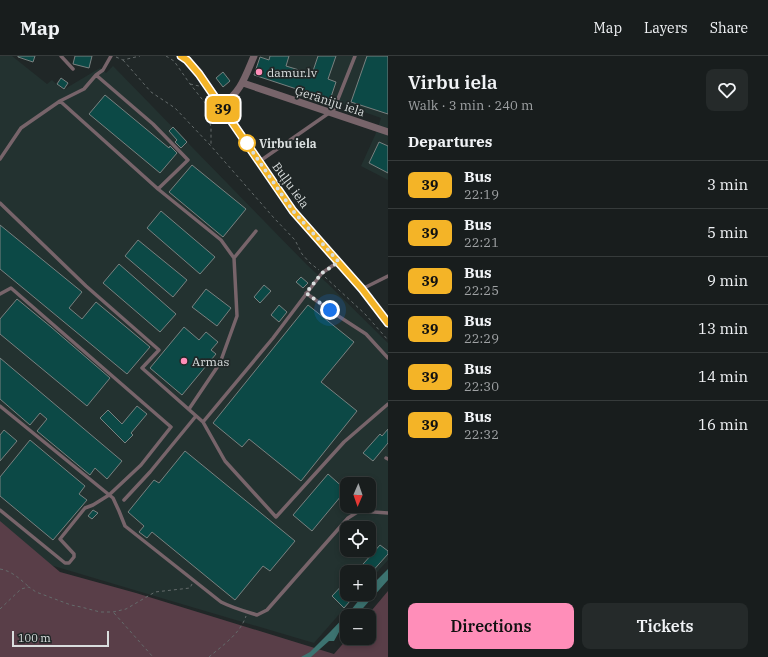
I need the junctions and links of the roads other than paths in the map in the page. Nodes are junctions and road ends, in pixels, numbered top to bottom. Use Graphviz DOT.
graph roads {
  1 [pos="61,56"];
  2 [pos="111,56"];
  3 [pos="181,56"];
  4 [pos="254,56"];
  5 [pos="355,56"];
  6 [pos="73,69"];
  7 [pos="96,75"];
  8 [pos="242,83"];
  9 [pos="60,101"];
  10 [pos="219,108"];
  11 [pos="331,113"];
  12 [pos="388,132"];
  13 [pos="0,160"];
  14 [pos="259,162"];
  15 [pos="158,189"];
  16 [pos="0,203"];
  17 [pos="256,231"];
  18 [pos="234,258"];
  19 [pos="339,262"];
  20 [pos="388,276"];
  21 [pos="362,289"];
  22 [pos="306,293"];
  23 [pos="0,294"];
  24 [pos="388,323"];
  25 [pos="388,358"];
  26 [pos="388,404"];
  27 [pos="0,406"];
  28 [pos="189,409"];
  29 [pos="196,416"];
  30 [pos="203,422"];
  31 [pos="109,495"];
  32 [pos="124,500"];
  33 [pos="0,510"];
  34 [pos="388,513"];
  1 -- 6 [label="lane"];
  2 -- 7 [label="lane"];
  3 -- 10 [label="street, Buļļu iela"];
  4 -- 8 [label="street"];
  5 -- 11 [label="lane"];
  7 -- 9 [label="lane"];
  7 -- 15 [label="lane"];
  8 -- 10 [label="street"];
  8 -- 11 [label="street, Ģerāniju iela"];
  9 -- 13 [label="lane"];
  9 -- 15 [label="lane"];
  10 -- 14 [label="street, Buļļu iela"];
  11 -- 12 [label="street, Ģerāniju iela"];
  11 -- 14 [label="lane"];
  14 -- 19 [label="street, Buļļu iela"];
  15 -- 18 [label="lane"];
  16 -- 28 [label="lane"];
  17 -- 18 [label="lane"];
  18 -- 28 [label="lane"];
  19 -- 21 [label="street, Buļļu iela"];
  19 -- 22 [label="lane"];
  20 -- 21 [label="lane"];
  21 -- 24 [label="street, Buļļu iela"];
  22 -- 25 [label="lane"];
  22 -- 30 [label="lane"];
  23 -- 31 [label="lane"];
  26 -- 30 [label="lane"];
  27 -- 31 [label="lane"];
  28 -- 29 [label="lane"];
  29 -- 30 [label="lane"];
  29 -- 32 [label="lane"];
  31 -- 33 [label="lane"];
  31 -- 34 [label="lane"];
}
